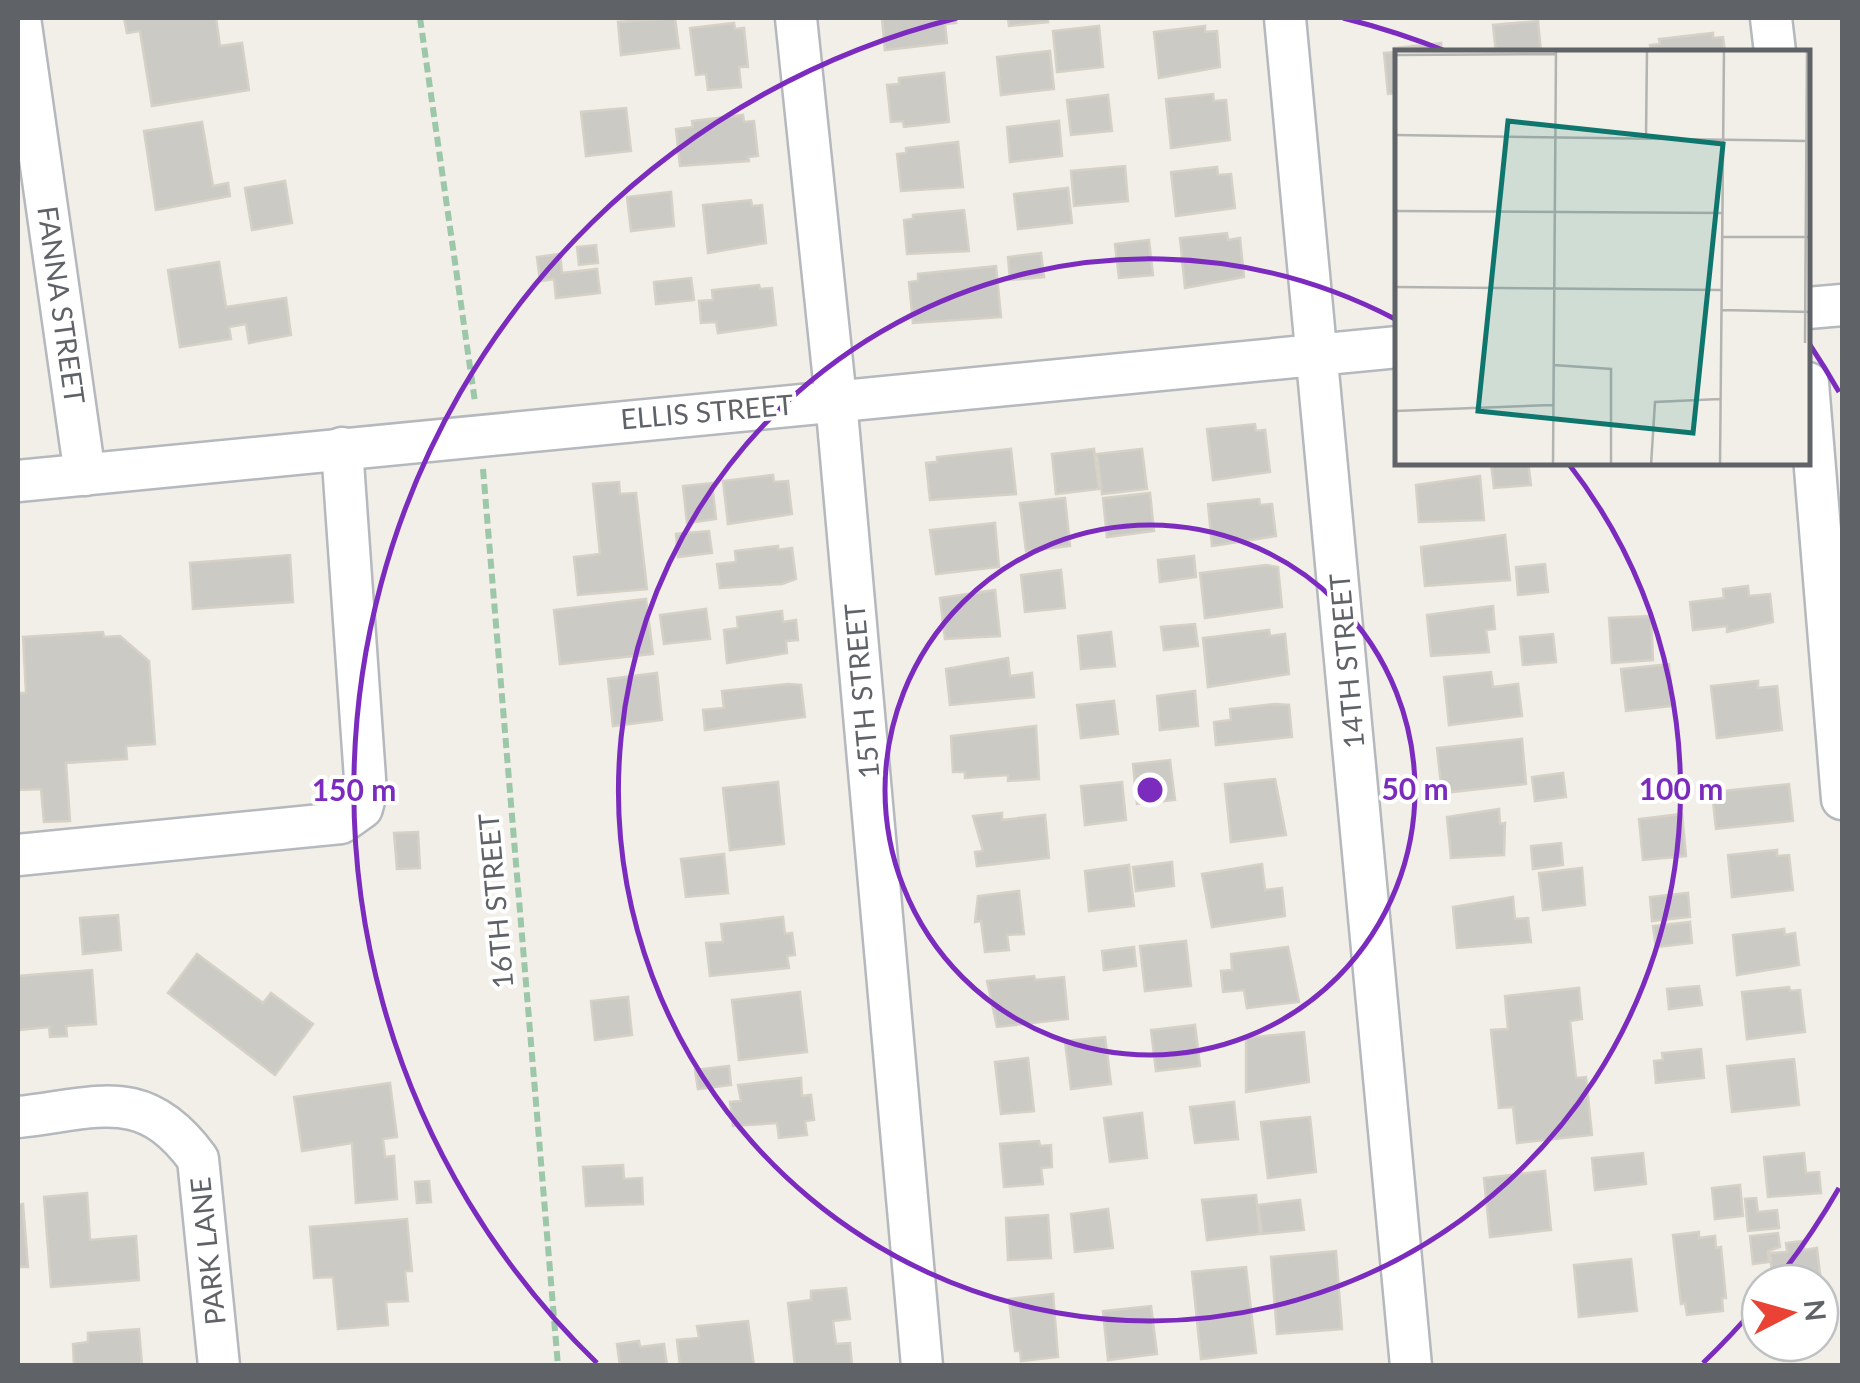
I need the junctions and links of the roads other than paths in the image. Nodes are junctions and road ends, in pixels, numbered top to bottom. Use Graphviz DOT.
graph roads {
  1 [pos="20,18"];
  2 [pos="796,18"];
  3 [pos="1284,18"];
  4 [pos="1772,18"];
  5 [pos="1775,50"];
  6 [pos="1842,305"];
  7 [pos="1810,308"];
  8 [pos="1395,347"];
  9 [pos="1319,354"];
  10 [pos="836,400"];
  11 [pos="1810,407"];
  12 [pos="342,448"];
  13 [pos="85,474"];
  14 [pos="18,482"];
  15 [pos="1842,799"];
  16 [pos="18,855"];
  17 [pos="18,1116"];
  18 [pos="219,1366"];
  19 [pos="922,1366"];
  20 [pos="1412,1366"];
  1 -- 13 [label="street, FANNA STREET"];
  2 -- 10 [label="street, 15TH STREET"];
  3 -- 9 [label="street, 14TH STREET"];
  4 -- 5 [label="street"];
  6 -- 7 [label="street"];
  8 -- 9 [label="street, ELLIS STREET"];
  9 -- 10 [label="street, ELLIS STREET"];
  9 -- 20 [label="street, 14TH STREET"];
  10 -- 12 [label="street, ELLIS STREET"];
  10 -- 19 [label="street, 15TH STREET"];
  11 -- 15 [label="street"];
  12 -- 13 [label="street, ELLIS STREET"];
  12 -- 16 [label="street"];
  13 -- 14 [label="street, ELLIS STREET"];
  17 -- 18 [label="street, PARK LANE"];
}
